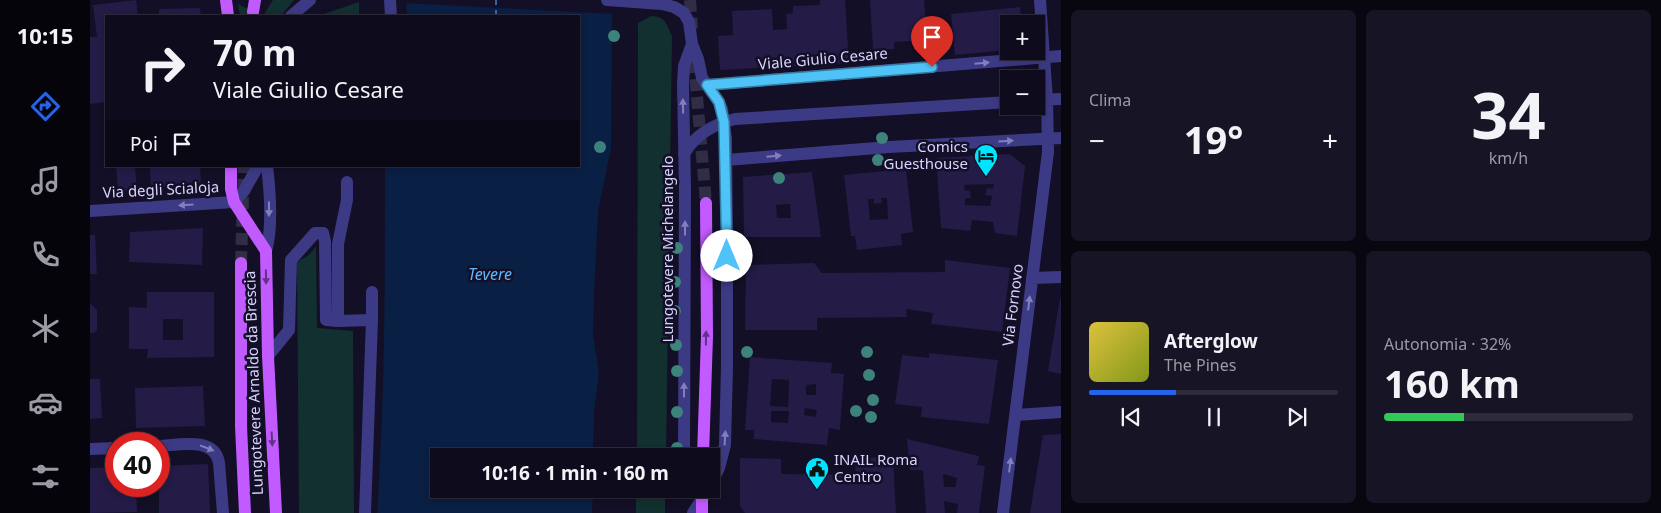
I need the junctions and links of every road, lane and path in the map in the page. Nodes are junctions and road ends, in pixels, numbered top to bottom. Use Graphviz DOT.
graph roads {
  1 [pos="226,0"];
  2 [pos="310,0"];
  3 [pos="390,0"];
  4 [pos="606,0"];
  5 [pos="1040,0"];
  6 [pos="228,15"];
  7 [pos="292,15"];
  8 [pos="391,15"];
  9 [pos="1041,15"];
  10 [pos="692,44"];
  11 [pos="1061,56"];
  12 [pos="1045,58"];
  13 [pos="1019,60"];
  14 [pos="707,85"];
  15 [pos="1061,99"];
  16 [pos="1045,100"];
  17 [pos="1000,103"];
  18 [pos="1045,111"];
  19 [pos="724,122"];
  20 [pos="1055,138"];
  21 [pos="684,154"];
  22 [pos="726,160"];
  23 [pos="231,167"];
  24 [pos="257,167"];
  25 [pos="267,167"];
  26 [pos="347,182"];
  27 [pos="234,202"];
  28 [pos="706,203"];
  29 [pos="90,211"];
  30 [pos="266,251"];
  31 [pos="241,263"];
  32 [pos="1061,276"];
  33 [pos="1032,278"];
  34 [pos="372,292"];
  35 [pos="372,320"];
  36 [pos="338,321"];
  37 [pos="268,356"];
  38 [pos="1061,412"];
  39 [pos="1016,415"];
  40 [pos="170,446"];
  41 [pos="105,448"];
  42 [pos="684,448"];
  43 [pos="703,448"];
  44 [pos="90,449"];
  45 [pos="720,463"];
  46 [pos="700,498"];
  47 [pos="703,498"];
  48 [pos="704,498"];
  49 [pos="223,513"];
  50 [pos="245,513"];
  51 [pos="276,513"];
  52 [pos="365,513"];
  53 [pos="693,513"];
  54 [pos="702,513"];
  55 [pos="706,513"];
  56 [pos="1003,513"];
  1 -- 6 [label="main road"];
  2 -- 7 [label="street"];
  3 -- 8 [label="street"];
  4 -- 10 [label="street, Lungotevere Michelangelo"];
  5 -- 9 [label="street, Via Fornovo"];
  10 -- 14 [label="street, Lungotevere Michelangelo"];
  21 -- 10 [label="street, Lungotevere Michelangelo, one-way"];
  11 -- 12 [label="street, Viale Giulio Cesare"];
  14 -- 13 [label="street, Viale Giulio Cesare, one-way"];
  14 -- 19 [label="street, Lungotevere Michelangelo"];
  15 -- 16 [label="street"];
  17 -- 19 [label="street"];
  18 -- 20 [label="street, Via Fornovo"];
  19 -- 21 [label="street"];
  19 -- 22 [label="street, Lungotevere Michelangelo"];
  22 -- 20 [label="street, one-way"];
  20 -- 33 [label="street, Via Fornovo"];
  42 -- 21 [label="street, Lungotevere Michelangelo, one-way"];
  45 -- 22 [label="street, Lungotevere Michelangelo, one-way"];
  23 -- 27 [label="main road, Lungotevere Arnaldo da Brescia"];
  24 -- 27 [label="street"];
  25 -- 30 [label="street, Lungotevere Arnaldo da Brescia, one-way"];
  26 -- 36 [label="street"];
  27 -- 29 [label="street, Via degli Scialoja, one-way"];
  27 -- 30 [label="main road, Lungotevere Arnaldo da Brescia"];
  43 -- 28 [label="main road, one-way"];
  30 -- 37 [label="main road, Lungotevere Arnaldo da Brescia, one-way"];
  31 -- 50 [label="main road, Lungotevere Arnaldo da Brescia"];
  32 -- 33 [label="street"];
  39 -- 33 [label="street, Via Fornovo, one-way"];
  34 -- 35 [label="street"];
  35 -- 36 [label="street"];
  35 -- 52 [label="street"];
  36 -- 37 [label="street"];
  37 -- 51 [label="main road, Lungotevere Arnaldo da Brescia, one-way"];
  38 -- 39 [label="street"];
  56 -- 39 [label="street, Via Fornovo, one-way"];
  40 -- 49 [label="street, one-way"];
  41 -- 44 [label="street"];
  46 -- 53 [label="street"];
  47 -- 54 [label="main road"];
  48 -- 55 [label="main road"];
}
